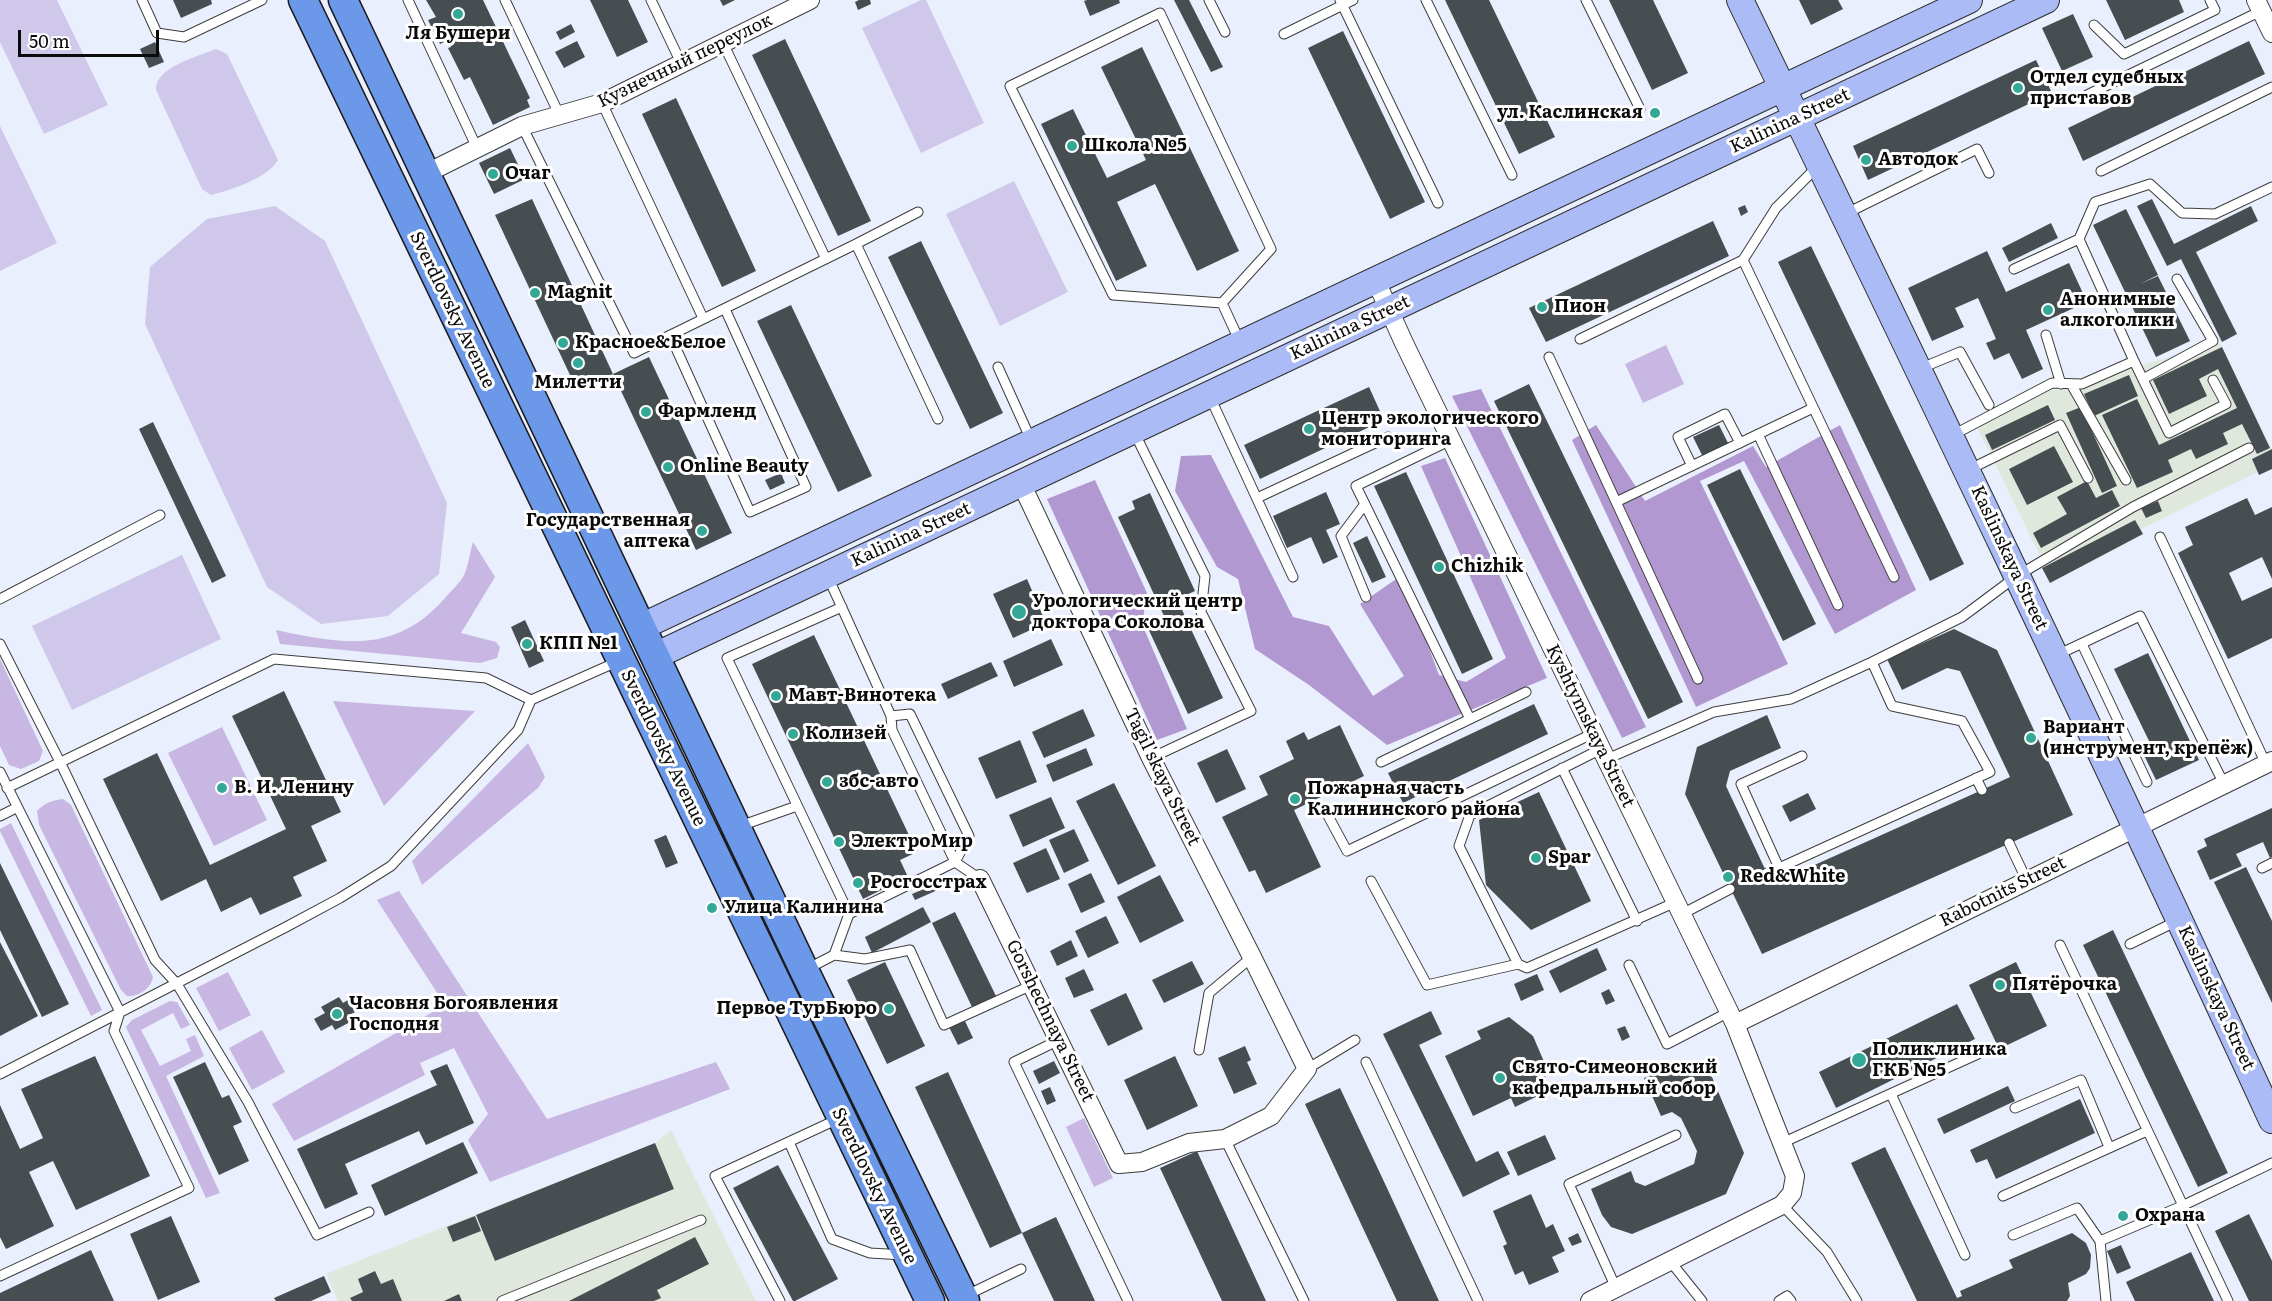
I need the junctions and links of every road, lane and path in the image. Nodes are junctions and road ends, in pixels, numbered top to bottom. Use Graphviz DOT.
graph roads {
  1 [pos="142,0"];
  2 [pos="262,0"];
  3 [pos="303,0"];
  4 [pos="343,0"];
  5 [pos="408,0"];
  6 [pos="505,0"];
  7 [pos="651,0"];
  8 [pos="810,0"];
  9 [pos="1209,0"];
  10 [pos="1353,0"];
  11 [pos="1426,0"];
  12 [pos="1586,0"];
  13 [pos="1740,0"];
  14 [pos="1969,0"];
  15 [pos="2046,0"];
  16 [pos="2210,0"];
  17 [pos="1340,3"];
  18 [pos="785,6"];
  19 [pos="2259,6"];
  20 [pos="2094,25"];
  21 [pos="1225,32"];
  22 [pos="2272,33"];
  23 [pos="1284,34"];
  24 [pos="723,43"];
  25 [pos="682,65"];
  26 [pos="2272,87"];
  27 [pos="1782,88"];
  28 [pos="2087,95"];
  29 [pos="602,103"];
  30 [pos="1640,109"];
  31 [pos="559,114"];
  32 [pos="1797,118"];
  33 [pos="522,126"];
  34 [pos="477,148"];
  35 [pos="1820,165"];
  36 [pos="2101,171"];
  37 [pos="1989,173"];
  38 [pos="425,174"];
  39 [pos="1512,176"];
  40 [pos="2272,187"];
  41 [pos="1438,202"];
  42 [pos="918,212"];
  43 [pos="1845,214"];
  44 [pos="2079,239"];
  45 [pos="856,244"];
  46 [pos="826,259"];
  47 [pos="1743,260"];
  48 [pos="2014,269"];
  49 [pos="2177,279"];
  50 [pos="1376,280"];
  51 [pos="1222,303"];
  52 [pos="725,309"];
  53 [pos="1389,310"];
  54 [pos="704,318"];
  55 [pos="670,335"];
  56 [pos="2046,335"];
  57 [pos="1580,339"];
  58 [pos="1241,344"];
  59 [pos="1549,357"];
  60 [pos="2134,361"];
  61 [pos="998,367"];
  62 [pos="1919,369"];
  63 [pos="2143,379"];
  64 [pos="2213,380"];
  65 [pos="2066,384"];
  66 [pos="1209,395"];
  67 [pos="1989,405"];
  68 [pos="1813,408"];
  69 [pos="938,419"];
  70 [pos="1133,430"];
  71 [pos="1758,434"];
  72 [pos="1952,436"];
  73 [pos="1388,437"];
  74 [pos="1451,440"];
  75 [pos="1032,443"];
  76 [pos="1740,443"];
  77 [pos="2249,448"];
  78 [pos="1692,466"];
  79 [pos="1968,470"];
  80 [pos="2088,478"];
  81 [pos="2126,480"];
  82 [pos="1021,483"];
  83 [pos="1257,498"];
  84 [pos="1616,502"];
  85 [pos="1365,504"];
  86 [pos="160,515"];
  87 [pos="2160,537"];
  88 [pos="828,575"];
  89 [pos="2017,576"];
  90 [pos="1293,577"];
  91 [pos="1894,577"];
  92 [pos="1366,597"];
  93 [pos="0,598"];
  94 [pos="1838,606"];
  95 [pos="842,607"];
  96 [pos="641,627"];
  97 [pos="0,644"];
  98 [pos="2082,644"];
  99 [pos="655,656"];
  100 [pos="2055,656"];
  101 [pos="621,660"];
  102 [pos="1872,662"];
  103 [pos="1698,679"];
  104 [pos="1526,692"];
  105 [pos="531,700"];
  106 [pos="891,716"];
  107 [pos="1470,719"];
  108 [pos="1601,747"];
  109 [pos="1802,756"];
  110 [pos="1150,758"];
  111 [pos="1381,762"];
  112 [pos="2269,762"];
  113 [pos="61,764"];
  114 [pos="1562,768"];
  115 [pos="0,772"];
  116 [pos="1976,778"];
  117 [pos="2147,783"];
  118 [pos="2224,784"];
  119 [pos="7,788"];
  120 [pos="1982,790"];
  121 [pos="797,806"];
  122 [pos="16,808"];
  123 [pos="1326,812"];
  124 [pos="0,816"];
  125 [pos="736,827"];
  126 [pos="2136,827"];
  127 [pos="2009,843"];
  128 [pos="955,862"];
  129 [pos="2272,863"];
  130 [pos="1779,868"];
  131 [pos="2262,868"];
  132 [pos="1767,873"];
  133 [pos="981,879"];
  134 [pos="1371,881"];
  135 [pos="2027,881"];
  136 [pos="1730,889"];
  137 [pos="1679,908"];
  138 [pos="849,914"];
  139 [pos="2180,919"];
  140 [pos="1636,921"];
  141 [pos="2130,944"];
  142 [pos="2060,945"];
  143 [pos="834,955"];
  144 [pos="1252,957"];
  145 [pos="1518,964"];
  146 [pos="1629,964"];
  147 [pos="804,970"];
  148 [pos="177,984"];
  149 [pos="1032,985"];
  150 [pos="120,1012"];
  151 [pos="1732,1018"];
  152 [pos="1060,1040"];
  153 [pos="1355,1040"];
  154 [pos="1199,1050"];
  155 [pos="1978,1054"];
  156 [pos="1366,1062"];
  157 [pos="1307,1069"];
  158 [pos="0,1074"];
  159 [pos="1891,1094"];
  160 [pos="2015,1108"];
  161 [pos="842,1118"];
  162 [pos="2272,1120"];
  163 [pos="2147,1131"];
  164 [pos="1676,1135"];
  165 [pos="1225,1139"];
  166 [pos="789,1142"];
  167 [pos="1782,1143"];
  168 [pos="2109,1147"];
  169 [pos="2272,1163"];
  170 [pos="2003,1196"];
  171 [pos="1782,1205"];
  172 [pos="2182,1206"];
  173 [pos="369,1212"];
  174 [pos="701,1220"];
  175 [pos="2013,1235"];
  176 [pos="2100,1241"];
  177 [pos="908,1255"];
  178 [pos="1965,1255"];
  179 [pos="1670,1261"];
  180 [pos="1022,1269"];
  181 [pos="0,1276"];
  182 [pos="1616,1288"];
  183 [pos="964,1299"];
  184 [pos="502,1301"];
  185 [pos="780,1301"];
  186 [pos="930,1301"];
  187 [pos="1128,1301"];
  188 [pos="1305,1301"];
  189 [pos="1478,1301"];
  190 [pos="1590,1301"];
  191 [pos="1701,1301"];
  192 [pos="1779,1301"];
  193 [pos="1791,1301"];
  194 [pos="1857,1301"];
  195 [pos="2106,1301"];
  196 [pos="2228,1301"];
  1 -- 2 [label="lane"];
  3 -- 101 [label="main road, Sverdlovsky Avenue"];
  4 -- 38 [label="main road, Sverdlovsky Avenue"];
  5 -- 34 [label="lane"];
  6 -- 31 [label="lane"];
  7 -- 25 [label="lane"];
  8 -- 18 [label="street, Кузнечный переулок"];
  9 -- 21 [label="lane"];
  10 -- 17 [label="lane"];
  11 -- 39 [label="lane"];
  12 -- 30 [label="lane"];
  13 -- 27 [label="main road, Kaslinskaya Street"];
  14 -- 27 [label="main road, Kalinina Street"];
  15 -- 32 [label="main road, Kalinina Street"];
  16 -- 20 [label="lane"];
  17 -- 23 [label="lane"];
  17 -- 41 [label="lane"];
  18 -- 24 [label="street, Кузнечный переулок"];
  19 -- 22 [label="street"];
  19 -- 28 [label="lane"];
  24 -- 25 [label="street, Кузнечный переулок"];
  24 -- 46 [label="lane"];
  25 -- 29 [label="street, Кузнечный переулок"];
  26 -- 36 [label="lane"];
  27 -- 32 [label="main road, Kaslinskaya Street"];
  27 -- 50 [label="main road, Kalinina Street"];
  29 -- 31 [label="street, Кузнечный переулок"];
  29 -- 54 [label="lane"];
  31 -- 33 [label="street, Кузнечный переулок"];
  32 -- 35 [label="main road, Kaslinskaya Street"];
  32 -- 53 [label="main road, Kalinina Street"];
  33 -- 34 [label="street, Кузнечный переулок"];
  33 -- 55 [label="lane"];
  34 -- 38 [label="street, Кузнечный переулок"];
  35 -- 43 [label="main road, Kaslinskaya Street"];
  35 -- 47 [label="lane"];
  37 -- 43 [label="lane"];
  38 -- 96 [label="main road, Sverdlovsky Avenue"];
  40 -- 44 [label="lane"];
  42 -- 45 [label="lane"];
  43 -- 62 [label="main road, Kaslinskaya Street"];
  44 -- 48 [label="lane"];
  44 -- 60 [label="lane"];
  45 -- 46 [label="lane"];
  45 -- 69 [label="lane"];
  46 -- 52 [label="lane"];
  47 -- 57 [label="lane"];
  47 -- 68 [label="lane"];
  49 -- 63 [label="lane"];
  50 -- 53 [label="street, Kyshtymskaya Street"];
  50 -- 58 [label="main road, Kalinina Street"];
  51 -- 51 [label="lane"];
  51 -- 58 [label="lane"];
  52 -- 54 [label="lane"];
  52 -- 55 [label="lane"];
  53 -- 66 [label="main road, Kalinina Street"];
  53 -- 74 [label="street, Kyshtymskaya Street"];
  54 -- 55 [label="lane"];
  56 -- 65 [label="lane"];
  58 -- 75 [label="main road, Kalinina Street"];
  59 -- 84 [label="lane"];
  60 -- 63 [label="lane"];
  60 -- 65 [label="lane"];
  61 -- 75 [label="lane"];
  62 -- 67 [label="lane"];
  62 -- 72 [label="main road, Kaslinskaya Street"];
  63 -- 64 [label="lane"];
  65 -- 72 [label="lane"];
  65 -- 81 [label="lane"];
  66 -- 70 [label="main road, Kalinina Street"];
  66 -- 83 [label="lane"];
  68 -- 71 [label="lane"];
  68 -- 91 [label="lane"];
  70 -- 82 [label="main road, Kalinina Street"];
  70 -- 110 [label="lane"];
  71 -- 76 [label="lane"];
  71 -- 94 [label="lane"];
  72 -- 79 [label="main road, Kaslinskaya Street"];
  73 -- 83 [label="lane"];
  74 -- 85 [label="lane"];
  74 -- 108 [label="street, Kyshtymskaya Street"];
  75 -- 96 [label="main road, Kalinina Street"];
  76 -- 78 [label="lane"];
  76 -- 78 [label="lane"];
  77 -- 89 [label="lane"];
  78 -- 84 [label="lane"];
  79 -- 80 [label="lane"];
  79 -- 89 [label="main road, Kaslinskaya Street"];
  82 -- 88 [label="main road, Kalinina Street"];
  82 -- 110 [label="street, Tagil'skaya Street"];
  83 -- 90 [label="lane"];
  84 -- 103 [label="lane"];
  85 -- 92 [label="lane"];
  85 -- 107 [label="lane"];
  86 -- 93 [label="lane"];
  87 -- 112 [label="lane"];
  88 -- 95 [label="lane"];
  88 -- 99 [label="main road, Kalinina Street"];
  89 -- 100 [label="main road, Kaslinskaya Street"];
  89 -- 102 [label="lane"];
  95 -- 106 [label="lane"];
  95 -- 121 [label="lane"];
  96 -- 99 [label="main road, Sverdlovsky Avenue"];
  96 -- 101 [label="main road"];
  97 -- 113 [label="lane"];
  98 -- 100 [label="lane"];
  98 -- 117 [label="lane"];
  98 -- 118 [label="lane"];
  99 -- 101 [label="main road"];
  99 -- 125 [label="main road, Sverdlovsky Avenue"];
  100 -- 126 [label="main road, Kaslinskaya Street"];
  101 -- 105 [label="lane"];
  101 -- 161 [label="main road, Sverdlovsky Avenue"];
  102 -- 108 [label="lane"];
  102 -- 116 [label="lane"];
  104 -- 107 [label="lane"];
  105 -- 113 [label="lane"];
  105 -- 148 [label="lane"];
  106 -- 128 [label="lane"];
  106 -- 128 [label="lane"];
  107 -- 111 [label="lane"];
  108 -- 114 [label="lane"];
  108 -- 123 [label="lane"];
  108 -- 137 [label="street, Kyshtymskaya Street"];
  109 -- 130 [label="lane"];
  110 -- 144 [label="street, Tagil'skaya Street"];
  112 -- 118 [label="street, Rabotnits Street"];
  113 -- 119 [label="lane"];
  113 -- 148 [label="lane"];
  114 -- 140 [label="lane"];
  114 -- 145 [label="lane"];
  115 -- 119 [label="lane"];
  116 -- 120 [label="lane"];
  116 -- 130 [label="lane"];
  118 -- 126 [label="street, Rabotnits Street"];
  119 -- 122 [label="lane"];
  121 -- 125 [label="lane"];
  121 -- 138 [label="lane"];
  122 -- 124 [label="lane"];
  122 -- 150 [label="lane"];
  125 -- 147 [label="main road, Sverdlovsky Avenue"];
  126 -- 135 [label="street, Rabotnits Street"];
  126 -- 139 [label="main road, Kaslinskaya Street"];
  127 -- 135 [label="lane"];
  128 -- 133 [label="lane"];
  128 -- 138 [label="lane"];
  129 -- 131 [label="lane"];
  130 -- 132 [label="lane"];
  133 -- 149 [label="street, Gorshechnaya Street"];
  134 -- 145 [label="lane"];
  135 -- 151 [label="street, Rabotnits Street"];
  136 -- 137 [label="lane"];
  137 -- 140 [label="lane"];
  137 -- 151 [label="street, Kyshtymskaya Street"];
  138 -- 143 [label="lane"];
  139 -- 141 [label="lane"];
  139 -- 162 [label="main road, Kaslinskaya Street"];
  140 -- 145 [label="lane"];
  142 -- 163 [label="lane"];
  143 -- 147 [label="lane"];
  143 -- 149 [label="lane"];
  144 -- 154 [label="lane"];
  144 -- 157 [label="street, Tagil'skaya Street"];
  146 -- 151 [label="lane"];
  147 -- 183 [label="main road, Sverdlovsky Avenue"];
  148 -- 150 [label="lane"];
  148 -- 173 [label="lane"];
  149 -- 152 [label="street, Gorshechnaya Street"];
  150 -- 158 [label="lane"];
  150 -- 181 [label="lane"];
  151 -- 167 [label="street, Kyshtymskaya Street"];
  152 -- 165 [label="street, Gorshechnaya Street"];
  152 -- 187 [label="lane"];
  153 -- 157 [label="lane"];
  155 -- 159 [label="lane"];
  156 -- 189 [label="lane"];
  157 -- 165 [label="street"];
  159 -- 167 [label="lane"];
  159 -- 178 [label="lane"];
  160 -- 168 [label="lane"];
  161 -- 166 [label="lane"];
  161 -- 177 [label="main road, Sverdlovsky Avenue"];
  163 -- 168 [label="lane"];
  163 -- 172 [label="lane"];
  164 -- 182 [label="lane"];
  165 -- 188 [label="lane"];
  166 -- 177 [label="lane"];
  166 -- 185 [label="lane"];
  167 -- 171 [label="street, Kyshtymskaya Street"];
  168 -- 170 [label="lane"];
  169 -- 172 [label="lane"];
  171 -- 179 [label="street"];
  171 -- 194 [label="lane"];
  172 -- 176 [label="lane"];
  172 -- 196 [label="lane"];
  174 -- 184 [label="lane"];
  175 -- 176 [label="lane"];
  176 -- 195 [label="lane"];
  177 -- 186 [label="main road, Sverdlovsky Avenue"];
  179 -- 182 [label="street"];
  179 -- 191 [label="lane"];
  180 -- 183 [label="lane"];
  182 -- 190 [label="street"];
  192 -- 193 [label="lane"];
}
